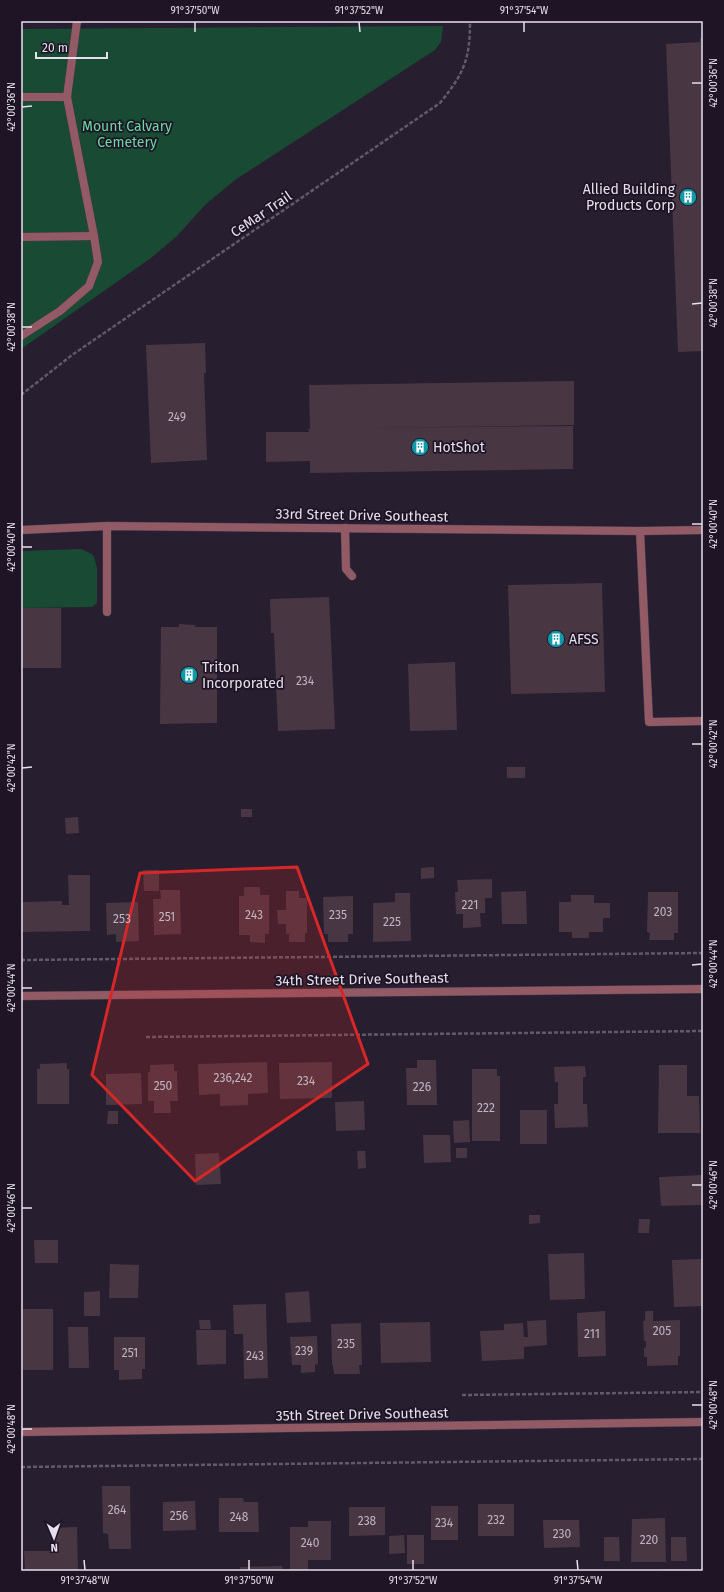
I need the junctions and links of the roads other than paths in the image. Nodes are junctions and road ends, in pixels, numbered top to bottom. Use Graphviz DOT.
graph roads {
  1 [pos="77,21"];
  2 [pos="21,97"];
  3 [pos="67,98"];
  4 [pos="94,236"];
  5 [pos="21,237"];
  6 [pos="21,336"];
  7 [pos="106,526"];
  8 [pos="345,528"];
  9 [pos="21,530"];
  10 [pos="703,530"];
  11 [pos="640,531"];
  12 [pos="352,576"];
  13 [pos="107,612"];
  14 [pos="703,720"];
  15 [pos="703,989"];
  16 [pos="21,996"];
  17 [pos="703,1422"];
  18 [pos="21,1432"];
  1 -- 3 [label="street"];
  2 -- 3 [label="street"];
  3 -- 4 [label="street"];
  4 -- 5 [label="street"];
  4 -- 6 [label="street"];
  7 -- 8 [label="street, 33rd Street Drive Southeast"];
  7 -- 9 [label="street, 33rd Street Drive Southeast"];
  7 -- 13 [label="street"];
  8 -- 11 [label="street, 33rd Street Drive Southeast"];
  8 -- 12 [label="street"];
  10 -- 11 [label="street, 33rd Street Drive Southeast"];
  11 -- 14 [label="street"];
  15 -- 16 [label="street, 34th Street Drive Southeast"];
  17 -- 18 [label="street, 35th Street Drive Southeast"];
}
